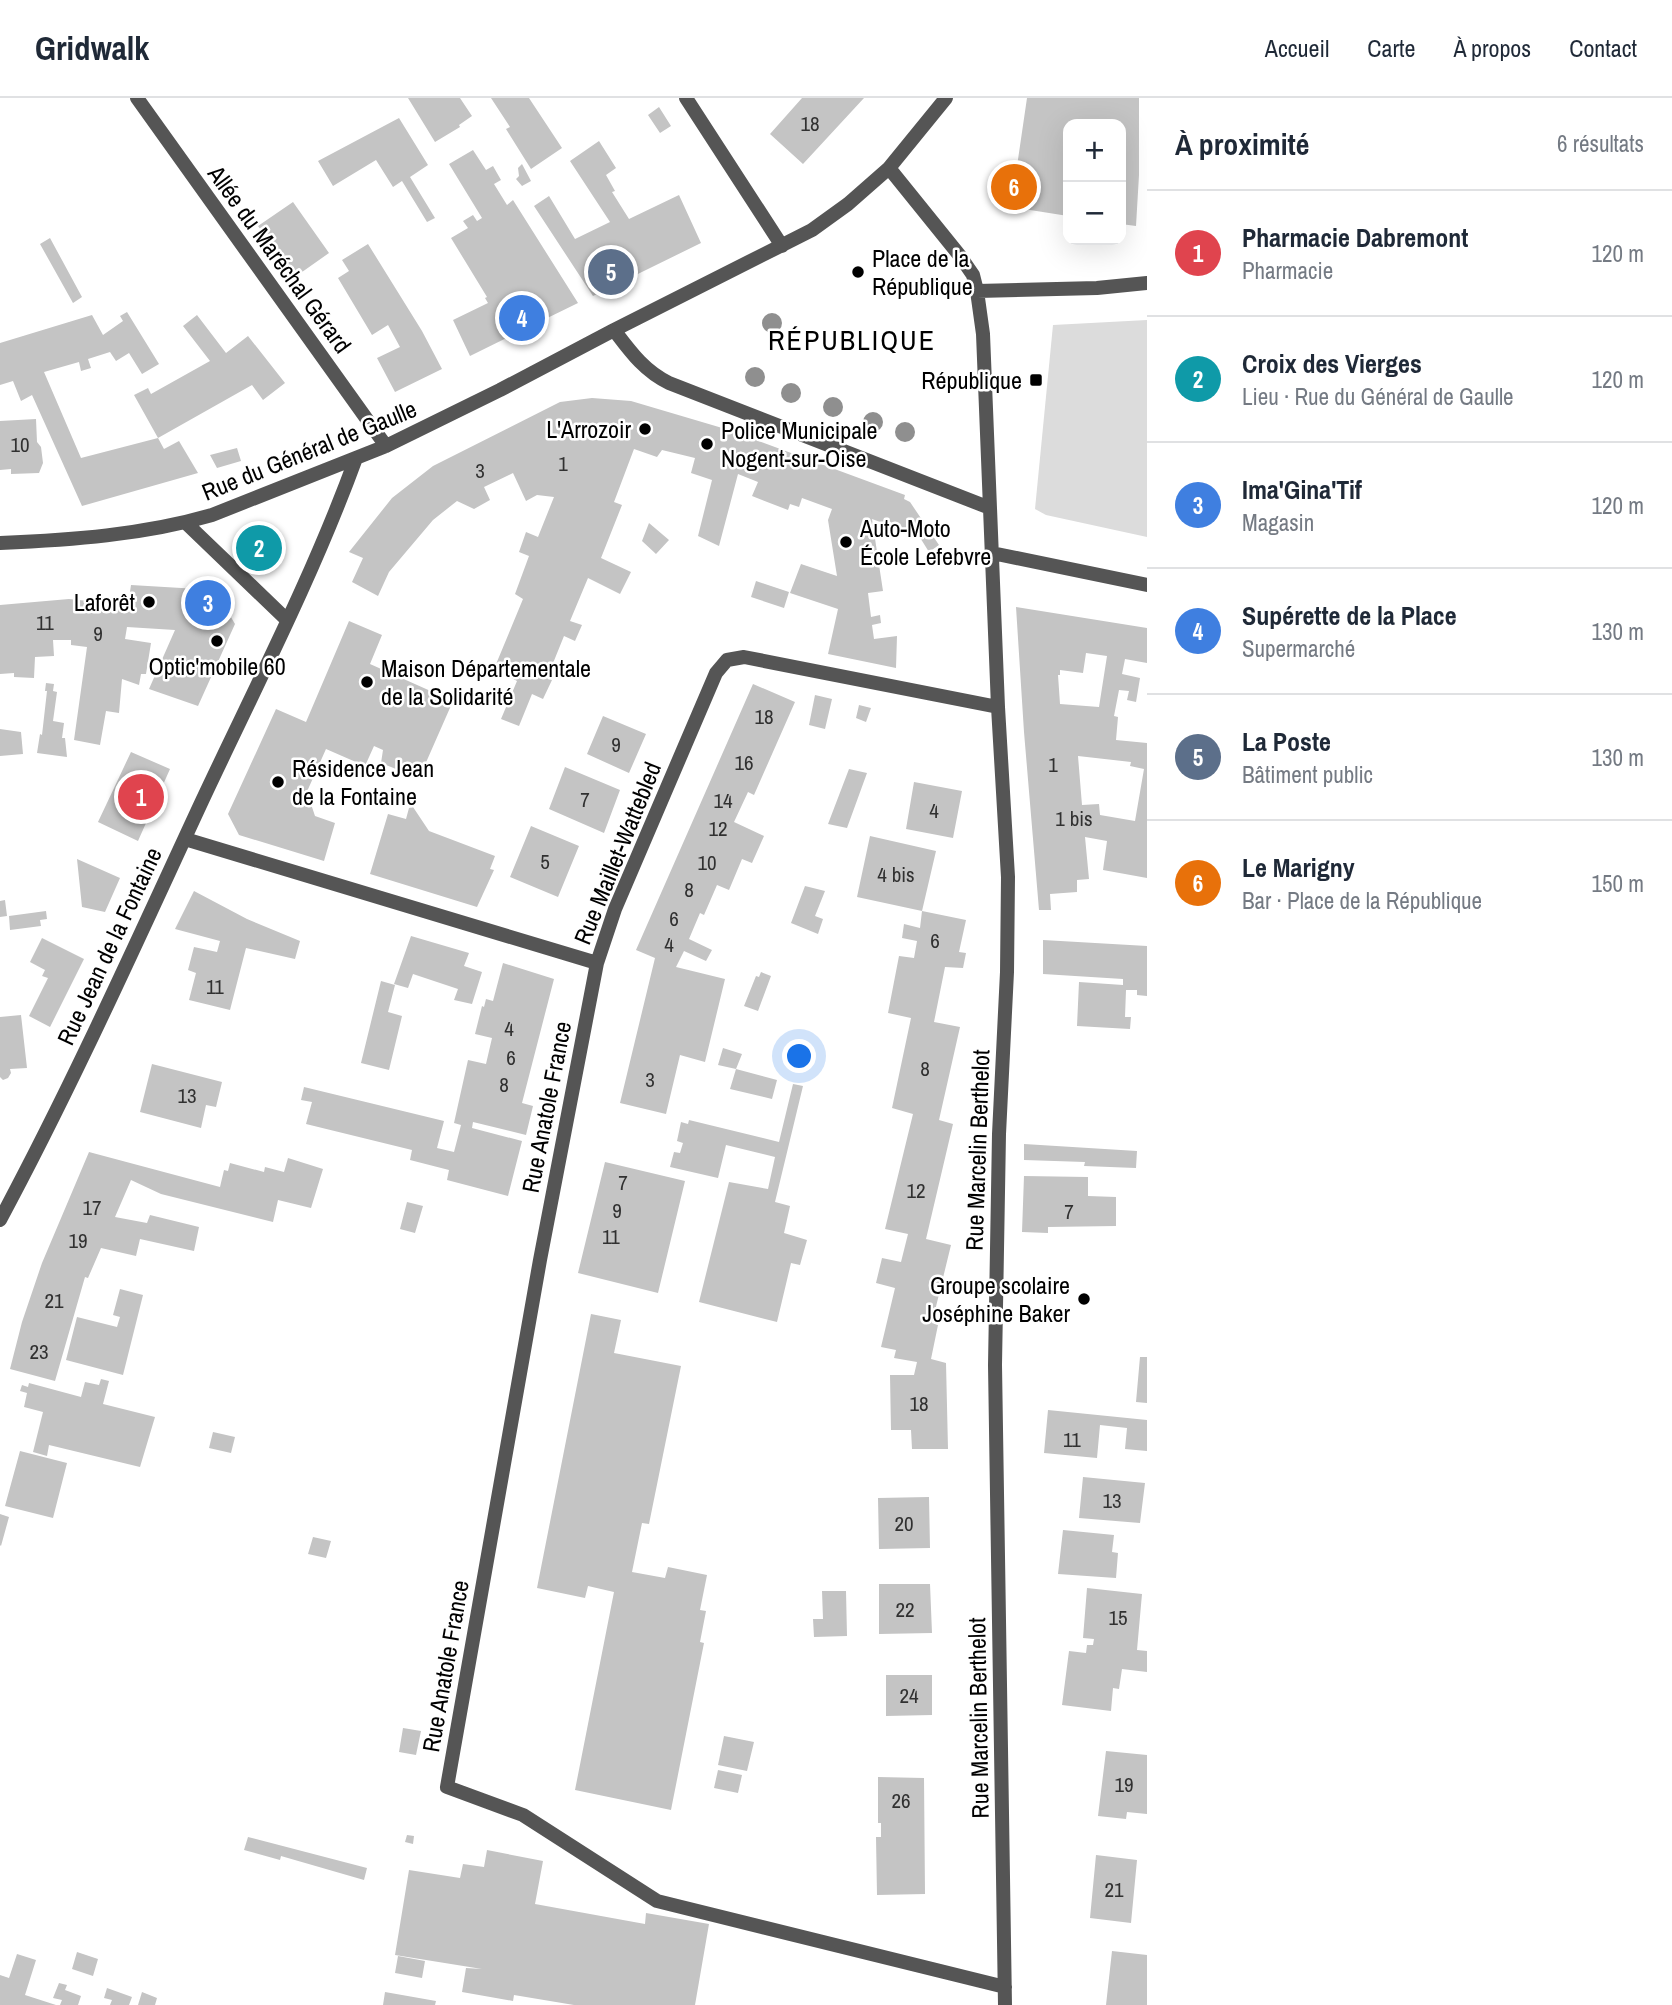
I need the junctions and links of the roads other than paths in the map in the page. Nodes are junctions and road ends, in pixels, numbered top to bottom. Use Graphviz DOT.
graph roads {
  1 [pos="137,98"];
  2 [pos="686,98"];
  3 [pos="946,98"];
  4 [pos="889,167"];
  5 [pos="782,246"];
  6 [pos="1147,283"];
  7 [pos="977,291"];
  8 [pos="614,330"];
  9 [pos="386,446"];
  10 [pos="356,458"];
  11 [pos="990,508"];
  12 [pos="186,523"];
  13 [pos="0,543"];
  14 [pos="992,553"];
  15 [pos="1147,585"];
  16 [pos="287,620"];
  17 [pos="998,707"];
  18 [pos="185,839"];
  19 [pos="597,963"];
  20 [pos="0,1220"];
  21 [pos="1005,1987"];
  22 [pos="1005,2005"];
  1 -- 9 [label="street, Allée du Maréchal Gérard"];
  2 -- 5 [label="street"];
  3 -- 4 [label="street"];
  4 -- 5 [label="street"];
  4 -- 7 [label="street"];
  5 -- 8 [label="street"];
  6 -- 7 [label="street"];
  7 -- 11 [label="street"];
  8 -- 9 [label="street, Rue du Général de Gaulle"];
  8 -- 11 [label="street"];
  9 -- 10 [label="street, Rue du Général de Gaulle"];
  10 -- 12 [label="street, Rue du Général de Gaulle"];
  10 -- 16 [label="street, Rue Jean de la Fontaine"];
  11 -- 14 [label="street, Rue Marcelin Berthelot"];
  12 -- 13 [label="street, Rue du Général de Gaulle"];
  12 -- 16 [label="street"];
  14 -- 15 [label="street"];
  14 -- 17 [label="street, Rue Marcelin Berthelot"];
  16 -- 18 [label="street, Rue Jean de la Fontaine"];
  17 -- 19 [label="street, Rue Maillet-Wattebled"];
  17 -- 21 [label="street, Rue Marcelin Berthelot"];
  18 -- 19 [label="street, Rue Maillet-Wattebled"];
  18 -- 20 [label="street, Rue Jean de la Fontaine"];
  19 -- 21 [label="street, Rue Anatole France"];
  21 -- 22 [label="street, Rue Marcelin Berthelot"];
}
